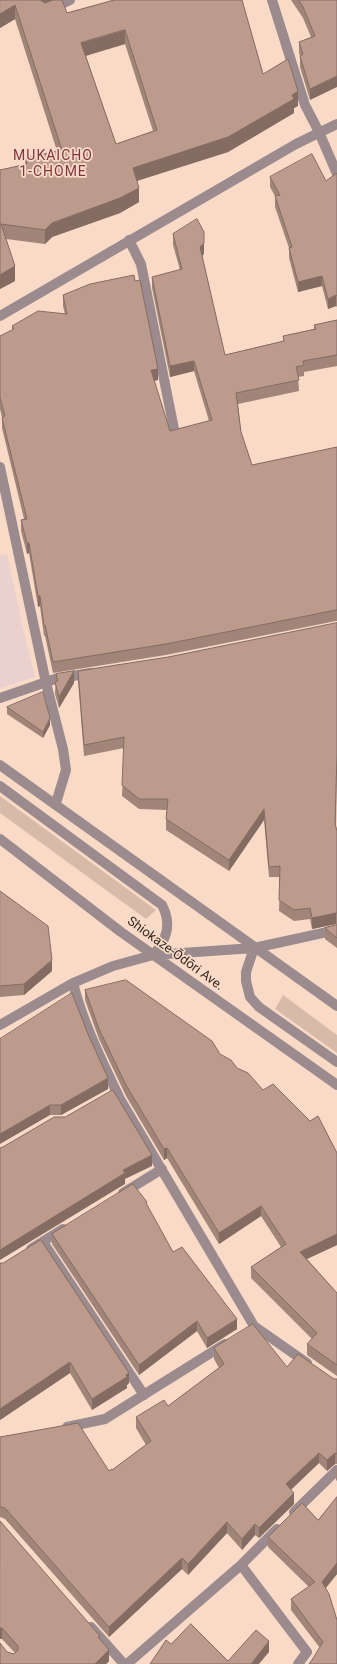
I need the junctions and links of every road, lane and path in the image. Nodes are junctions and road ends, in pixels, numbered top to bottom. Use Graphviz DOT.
graph roads {
  1 [pos="70,0"];
  2 [pos="272,0"];
  3 [pos="45,11"];
  4 [pos="337,124"];
  5 [pos="319,132"];
  6 [pos="337,174"];
  7 [pos="129,240"];
  8 [pos="0,316"];
  9 [pos="174,429"];
  10 [pos="0,467"];
  11 [pos="100,672"];
  12 [pos="46,683"];
  13 [pos="0,698"];
  14 [pos="0,765"];
  15 [pos="0,786"];
  16 [pos="56,804"];
  17 [pos="0,839"];
  18 [pos="337,930"];
  19 [pos="254,948"];
  20 [pos="153,955"];
  21 [pos="72,983"];
  22 [pos="337,1006"];
  23 [pos="0,1025"];
  24 [pos="337,1062"];
  25 [pos="337,1085"];
  26 [pos="162,1169"];
  27 [pos="115,1197"];
  28 [pos="69,1226"];
  29 [pos="43,1242"];
  30 [pos="24,1253"];
  31 [pos="254,1326"];
  32 [pos="244,1332"];
  33 [pos="233,1338"];
  34 [pos="318,1371"];
  35 [pos="144,1395"];
  36 [pos="60,1428"];
  37 [pos="337,1470"];
  38 [pos="241,1565"];
  39 [pos="83,1617"];
  40 [pos="126,1664"];
  41 [pos="298,1664"];
  1 -- 3 [label="street"];
  2 -- 5 [label="street"];
  4 -- 5 [label="street"];
  5 -- 6 [label="street"];
  5 -- 7 [label="street"];
  7 -- 8 [label="street"];
  7 -- 9 [label="street"];
  10 -- 12 [label="street"];
  11 -- 12 [label="street"];
  12 -- 13 [label="street"];
  12 -- 16 [label="street"];
  14 -- 16 [label="street"];
  15 -- 20 [label="street"];
  16 -- 19 [label="street"];
  17 -- 20 [label="street, Shiokaze-Ōdōri Ave."];
  18 -- 19 [label="street"];
  19 -- 20 [label="street"];
  19 -- 22 [label="street"];
  19 -- 24 [label="street"];
  20 -- 21 [label="street"];
  20 -- 25 [label="street, Shiokaze-Ōdōri Ave."];
  21 -- 23 [label="street"];
  21 -- 26 [label="street"];
  26 -- 27 [label="street"];
  26 -- 31 [label="street"];
  28 -- 29 [label="street"];
  29 -- 30 [label="street"];
  29 -- 35 [label="street"];
  31 -- 32 [label="street"];
  31 -- 34 [label="street"];
  33 -- 35 [label="street"];
  35 -- 36 [label="street"];
  37 -- 38 [label="street"];
  38 -- 40 [label="street"];
  38 -- 41 [label="street"];
  39 -- 40 [label="street"];
}
